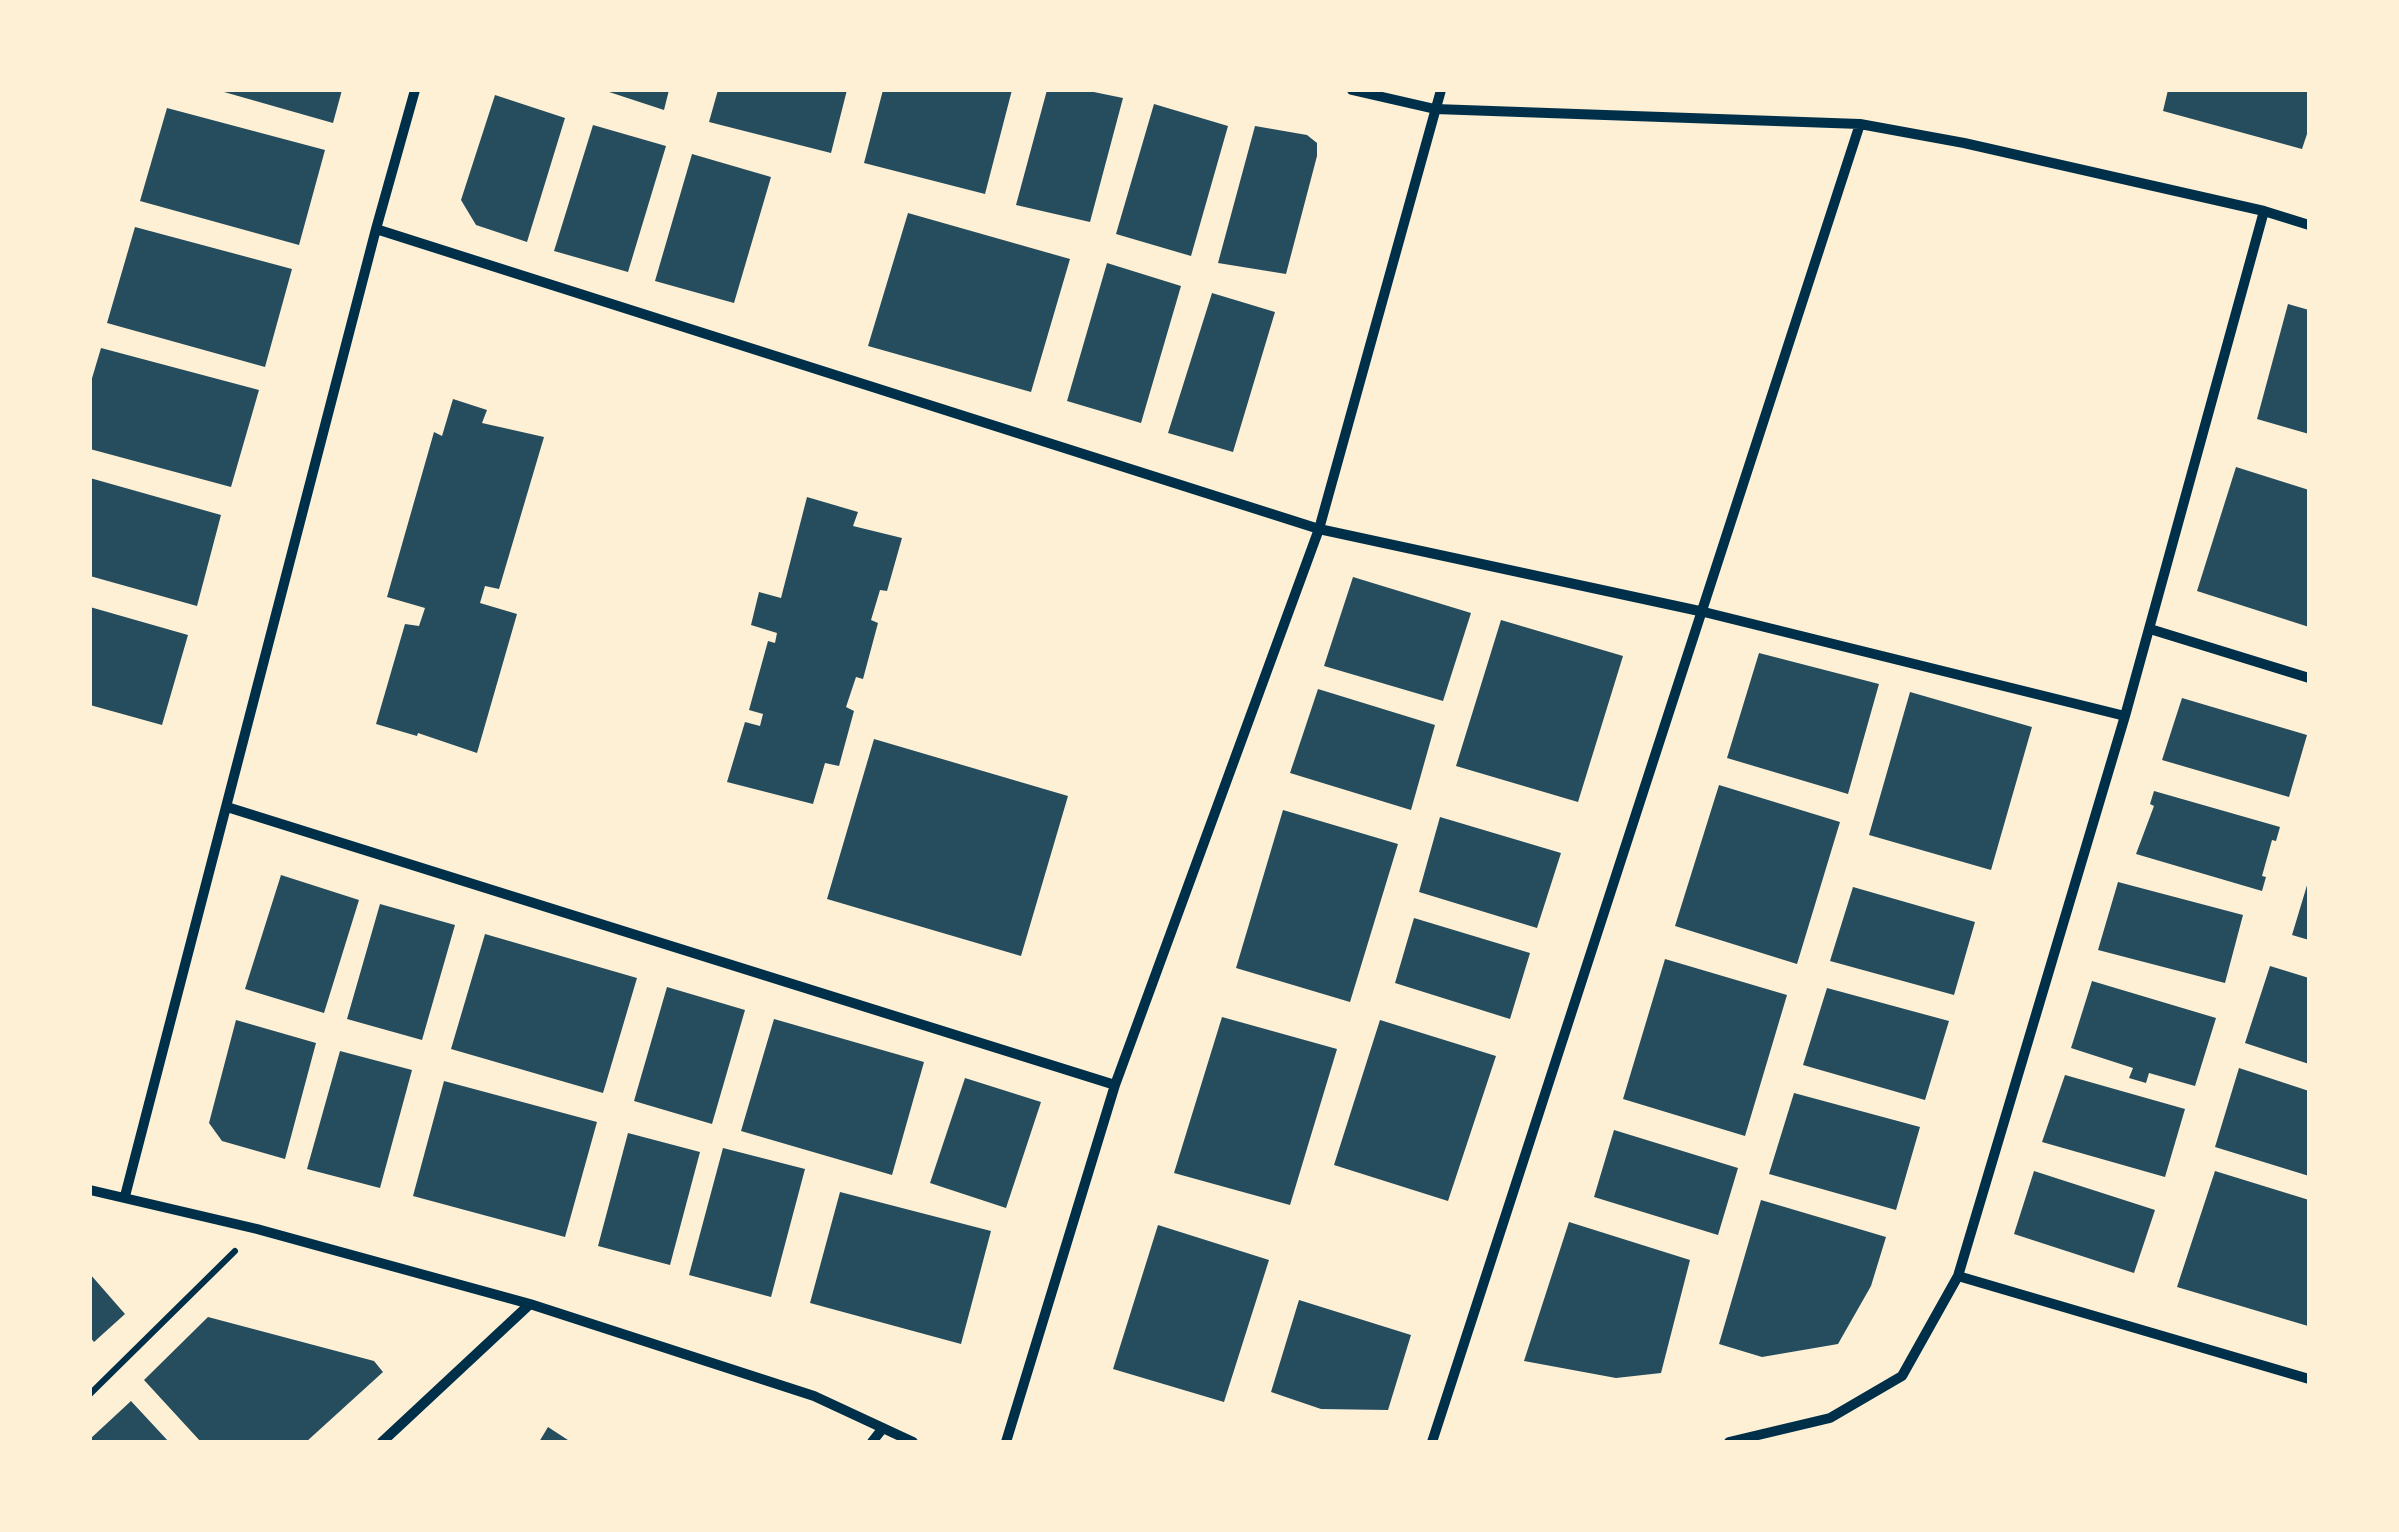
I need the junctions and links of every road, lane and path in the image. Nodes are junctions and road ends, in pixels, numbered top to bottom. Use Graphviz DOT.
graph roads {
  1 [pos="415,90"];
  2 [pos="1352,90"];
  3 [pos="1441,90"];
  4 [pos="1435,109"];
  5 [pos="1860,124"];
  6 [pos="2264,211"];
  7 [pos="2309,225"];
  8 [pos="376,229"];
  9 [pos="1319,528"];
  10 [pos="1704,612"];
  11 [pos="2150,629"];
  12 [pos="2309,678"];
  13 [pos="2126,716"];
  14 [pos="228,807"];
  15 [pos="1115,1085"];
  16 [pos="90,1190"];
  17 [pos="125,1196"];
  18 [pos="258,1229"];
  19 [pos="1958,1276"];
  20 [pos="530,1304"];
  21 [pos="2309,1379"];
  22 [pos="90,1394"];
  23 [pos="883,1428"];
  24 [pos="382,1442"];
  25 [pos="872,1442"];
  26 [pos="914,1442"];
  27 [pos="1006,1442"];
  28 [pos="1432,1442"];
  29 [pos="1729,1442"];
  1 -- 8 [label="street"];
  2 -- 4 [label="street"];
  3 -- 4 [label="street"];
  4 -- 5 [label="street"];
  4 -- 9 [label="street"];
  5 -- 6 [label="street"];
  5 -- 10 [label="street"];
  6 -- 7 [label="street"];
  6 -- 11 [label="street"];
  8 -- 9 [label="street"];
  8 -- 14 [label="street"];
  9 -- 10 [label="street"];
  9 -- 15 [label="street"];
  10 -- 13 [label="street"];
  10 -- 28 [label="street"];
  11 -- 12 [label="street"];
  11 -- 13 [label="street"];
  13 -- 19 [label="street"];
  14 -- 15 [label="street"];
  14 -- 17 [label="street"];
  15 -- 27 [label="street"];
  16 -- 17 [label="street"];
  17 -- 18 [label="street"];
  18 -- 20 [label="street"];
  18 -- 22 [label="path"];
  19 -- 21 [label="street"];
  19 -- 29 [label="street"];
  20 -- 23 [label="street"];
  20 -- 24 [label="street"];
  23 -- 25 [label="street"];
  23 -- 26 [label="street"];
}
